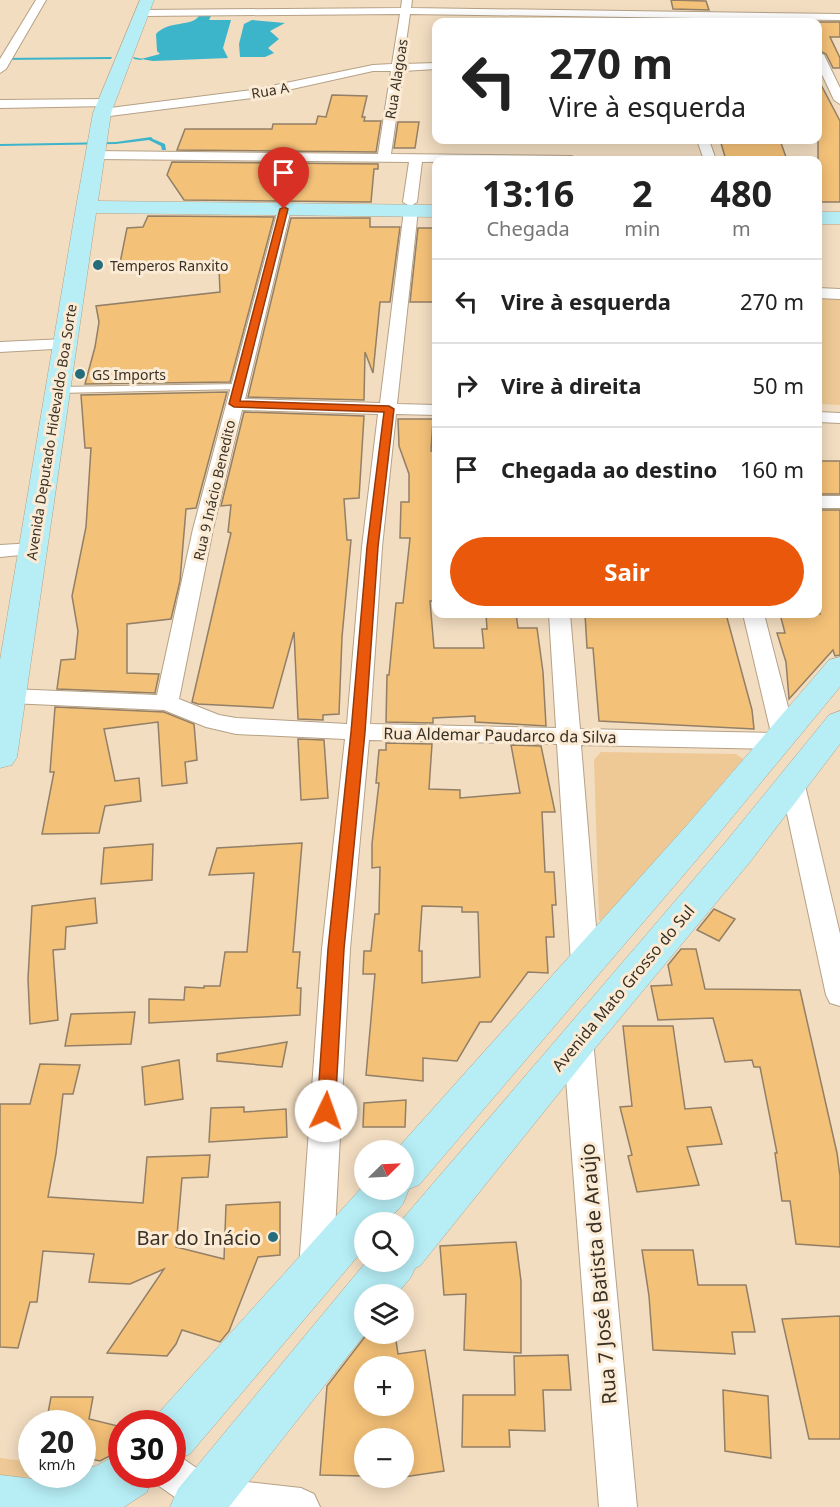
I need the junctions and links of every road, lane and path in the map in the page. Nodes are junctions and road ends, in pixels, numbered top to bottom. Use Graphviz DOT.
graph roads {
  1 [pos="41,0"];
  2 [pos="533,0"];
  3 [pos="660,0"];
  4 [pos="407,6"];
  5 [pos="144,7"];
  6 [pos="799,16"];
  7 [pos="840,17"];
  8 [pos="534,18"];
  9 [pos="665,18"];
  10 [pos="710,18"];
  11 [pos="4,63"];
  12 [pos="822,63"];
  13 [pos="398,66"];
  14 [pos="432,66"];
  15 [pos="837,99"];
  16 [pos="0,104"];
  17 [pos="104,108"];
  18 [pos="95,155"];
  19 [pos="543,155"];
  20 [pos="501,156"];
  21 [pos="384,157"];
  22 [pos="416,158"];
  23 [pos="432,158"];
  24 [pos="88,202"];
  25 [pos="432,203"];
  26 [pos="410,206"];
  27 [pos="822,208"];
  28 [pos="840,208"];
  29 [pos="284,209"];
  30 [pos="432,210"];
  31 [pos="822,218"];
  32 [pos="840,218"];
  33 [pos="822,293"];
  34 [pos="840,294"];
  35 [pos="65,344"];
  36 [pos="0,347"];
  37 [pos="58,390"];
  38 [pos="236,395"];
  39 [pos="389,409"];
  40 [pos="432,410"];
  41 [pos="822,417"];
  42 [pos="840,418"];
  43 [pos="822,502"];
  44 [pos="840,502"];
  45 [pos="34,549"];
  46 [pos="0,551"];
  47 [pos="560,618"];
  48 [pos="755,618"];
  49 [pos="840,667"];
  50 [pos="10,696"];
  51 [pos="167,703"];
  52 [pos="358,732"];
  53 [pos="835,734"];
  54 [pos="569,735"];
  55 [pos="780,737"];
  56 [pos="0,757"];
  57 [pos="792,781"];
  58 [pos="699,834"];
  59 [pos="737,853"];
  60 [pos="585,963"];
  61 [pos="840,995"];
  62 [pos="578,1040"];
  63 [pos="414,1160"];
  64 [pos="379,1200"];
  65 [pos="414,1239"];
  66 [pos="316,1272"];
  67 [pos="387,1272"];
  68 [pos="376,1284"];
  69 [pos="354,1309"];
  70 [pos="186,1420"];
  71 [pos="108,1488"];
  72 [pos="191,1492"];
  73 [pos="0,1501"];
  74 [pos="297,1507"];
  75 [pos="301,1507"];
  76 [pos="618,1507"];
  1 -- 11 [label="street"];
  2 -- 8 [label="street"];
  3 -- 9 [label="street"];
  4 -- 5 [label="street"];
  4 -- 8 [label="street"];
  4 -- 13 [label="street, Rua Alagoas"];
  5 -- 17 [label="main road, Avenida Deputado Hidevaldo Boa Sorte"];
  6 -- 7 [label="street"];
  6 -- 10 [label="street"];
  12 -- 15 [label="street"];
  13 -- 14 [label="street, Rua A"];
  13 -- 17 [label="street, Rua A"];
  13 -- 21 [label="street, Rua Alagoas"];
  16 -- 17 [label="street, Rua A"];
  17 -- 18 [label="main road, Avenida Deputado Hidevaldo Boa Sorte"];
  18 -- 21 [label="street"];
  18 -- 24 [label="main road, Avenida Deputado Hidevaldo Boa Sorte"];
  19 -- 20 [label="street"];
  21 -- 22 [label="street"];
  22 -- 23 [label="street"];
  22 -- 26 [label="street"];
  24 -- 26 [label="main road"];
  24 -- 29 [label="main road"];
  24 -- 35 [label="main road, Avenida Deputado Hidevaldo Boa Sorte"];
  25 -- 26 [label="main road"];
  26 -- 29 [label="main road"];
  26 -- 30 [label="main road"];
  26 -- 39 [label="street"];
  27 -- 28 [label="main road"];
  29 -- 38 [label="street, Rua 9 Inácio Benedito"];
  31 -- 32 [label="main road"];
  33 -- 34 [label="street"];
  35 -- 36 [label="street"];
  35 -- 37 [label="main road, Avenida Deputado Hidevaldo Boa Sorte"];
  37 -- 38 [label="lane"];
  37 -- 45 [label="main road, Avenida Deputado Hidevaldo Boa Sorte"];
  38 -- 39 [label="street"];
  38 -- 51 [label="street, Rua 9 Inácio Benedito"];
  39 -- 40 [label="street"];
  39 -- 52 [label="street"];
  41 -- 42 [label="street"];
  43 -- 44 [label="street"];
  45 -- 46 [label="street"];
  45 -- 50 [label="main road, Avenida Deputado Hidevaldo Boa Sorte"];
  47 -- 54 [label="street"];
  48 -- 55 [label="street"];
  49 -- 55 [label="main road"];
  50 -- 51 [label="street, Rua Aldemar Paudarco da Silva"];
  50 -- 56 [label="main road, Avenida Deputado Hidevaldo Boa Sorte"];
  51 -- 52 [label="street, Rua Aldemar Paudarco da Silva"];
  52 -- 54 [label="street, Rua Aldemar Paudarco da Silva"];
  52 -- 66 [label="street"];
  53 -- 57 [label="main road, Avenida Mato Grosso do Sul"];
  54 -- 55 [label="street, Rua Aldemar Paudarco da Silva"];
  54 -- 60 [label="street"];
  55 -- 58 [label="main road"];
  57 -- 59 [label="main road, Avenida Mato Grosso do Sul"];
  57 -- 61 [label="street"];
  58 -- 59 [label="main road"];
  58 -- 60 [label="main road"];
  59 -- 62 [label="main road, Avenida Mato Grosso do Sul"];
  60 -- 63 [label="main road"];
  62 -- 65 [label="main road, Avenida Mato Grosso do Sul"];
  62 -- 76 [label="street, Rua 7 José Batista de Araújo"];
  64 -- 66 [label="main road"];
  66 -- 70 [label="main road"];
  67 -- 68 [label="main road"];
  69 -- 72 [label="main road"];
  71 -- 73 [label="main road"];
  72 -- 74 [label="street"];
  74 -- 75 [label="street"];
}
